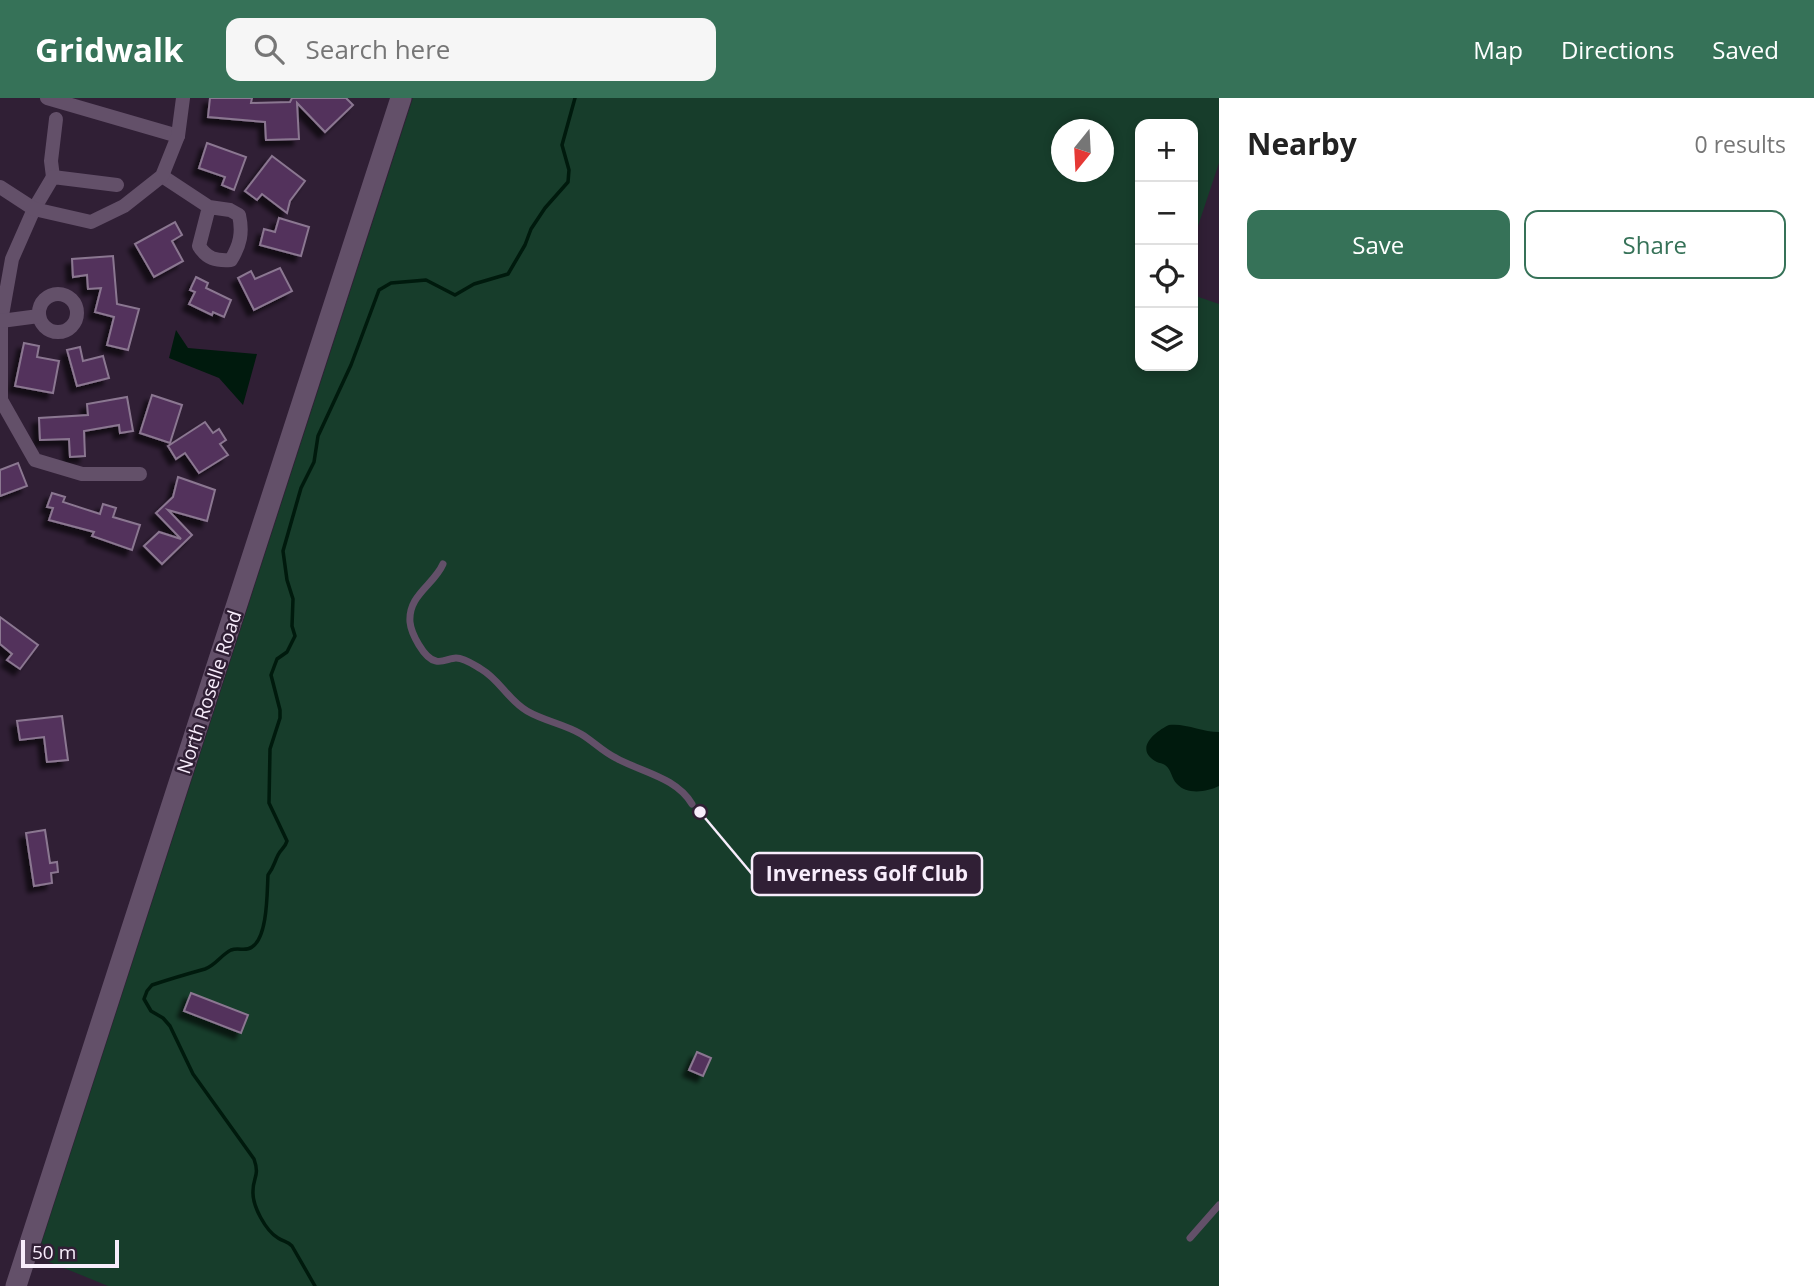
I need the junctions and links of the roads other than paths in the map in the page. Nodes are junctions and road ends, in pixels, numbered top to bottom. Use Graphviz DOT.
graph roads {
  1 [pos="47,98"];
  2 [pos="183,98"];
  3 [pos="401,98"];
  4 [pos="56,119"];
  5 [pos="178,136"];
  6 [pos="162,176"];
  7 [pos="53,177"];
  8 [pos="117,185"];
  9 [pos="0,187"];
  10 [pos="209,207"];
  11 [pos="34,209"];
  12 [pos="6,257"];
  13 [pos="39,316"];
  14 [pos="1,321"];
  15 [pos="1,401"];
  16 [pos="140,474"];
  17 [pos="443,564"];
  18 [pos="692,804"];
  19 [pos="1219,1205"];
  20 [pos="1190,1238"];
  21 [pos="16,1286"];
  1 -- 5 [label="street"];
  2 -- 5 [label="street"];
  3 -- 21 [label="main road, North Roselle Road"];
  4 -- 7 [label="street"];
  5 -- 6 [label="street"];
  6 -- 10 [label="street"];
  6 -- 11 [label="street"];
  7 -- 8 [label="street"];
  7 -- 11 [label="street"];
  9 -- 11 [label="street"];
  11 -- 12 [label="street"];
  12 -- 14 [label="street"];
  13 -- 14 [label="street"];
  14 -- 15 [label="street"];
  15 -- 16 [label="street"];
  17 -- 18 [label="lane"];
  19 -- 20 [label="lane"];
}
